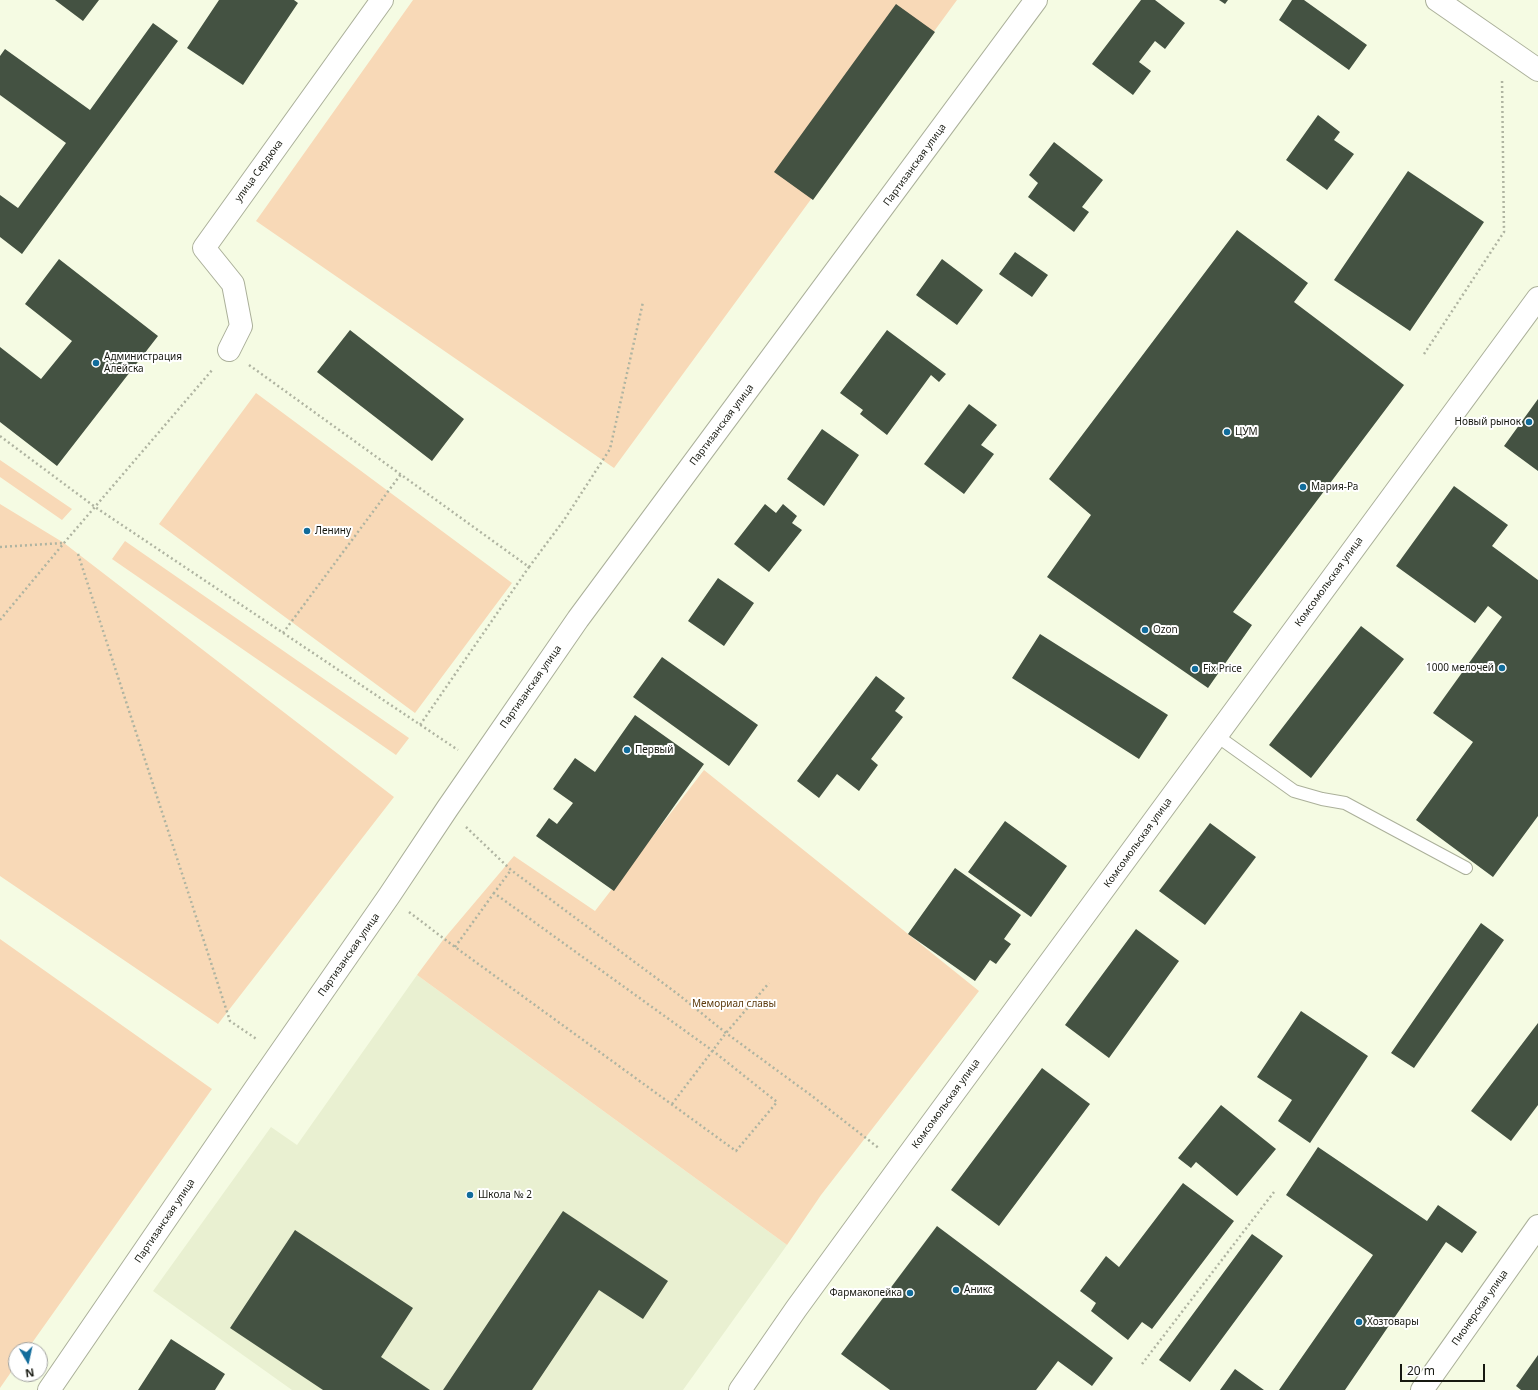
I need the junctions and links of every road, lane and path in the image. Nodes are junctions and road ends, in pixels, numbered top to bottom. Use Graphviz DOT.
graph roads {
  1 [pos="382,0"];
  2 [pos="1036,0"];
  3 [pos="1437,0"];
  4 [pos="1538,70"];
  5 [pos="1502,78"];
  6 [pos="1538,298"];
  7 [pos="642,302"];
  8 [pos="229,350"];
  9 [pos="1424,354"];
  10 [pos="0,436"];
  11 [pos="401,474"];
  12 [pos="95,507"];
  13 [pos="64,543"];
  14 [pos="0,547"];
  15 [pos="78,554"];
  16 [pos="529,567"];
  17 [pos="0,620"];
  18 [pos="283,633"];
  19 [pos="420,725"];
  20 [pos="1217,736"];
  21 [pos="478,764"];
  22 [pos="447,809"];
  23 [pos="1466,868"];
  24 [pos="511,870"];
  25 [pos="494,893"];
  26 [pos="389,896"];
  27 [pos="455,947"];
  28 [pos="769,983"];
  29 [pos="726,1034"];
  30 [pos="713,1051"];
  31 [pos="280,1054"];
  32 [pos="672,1104"];
  33 [pos="885,1152"];
  34 [pos="1274,1192"];
  35 [pos="1538,1226"];
  36 [pos="1142,1364"];
  37 [pos="49,1390"];
  38 [pos="740,1390"];
  39 [pos="1422,1390"];
  1 -- 8 [label="street, улица Сердюка"];
  2 -- 21 [label="street, Партизанская улица"];
  3 -- 4 [label="street"];
  5 -- 9 [label="path"];
  6 -- 20 [label="street, Комсомольская улица"];
  7 -- 16 [label="path"];
  8 -- 11 [label="path"];
  8 -- 12 [label="path"];
  10 -- 12 [label="path"];
  11 -- 16 [label="path"];
  11 -- 18 [label="path"];
  12 -- 13 [label="path"];
  12 -- 18 [label="path"];
  13 -- 14 [label="path"];
  13 -- 17 [label="path"];
  15 -- 31 [label="path"];
  16 -- 19 [label="path"];
  18 -- 19 [label="path"];
  19 -- 21 [label="path"];
  20 -- 23 [label="lane"];
  20 -- 38 [label="street, Комсомольская улица"];
  21 -- 22 [label="street, Партизанская улица"];
  22 -- 24 [label="path"];
  22 -- 26 [label="street, Партизанская улица"];
  24 -- 25 [label="path"];
  24 -- 29 [label="path"];
  25 -- 27 [label="path"];
  25 -- 30 [label="path"];
  26 -- 27 [label="path"];
  26 -- 31 [label="street, Партизанская улица"];
  27 -- 32 [label="path"];
  28 -- 29 [label="path"];
  29 -- 30 [label="path"];
  29 -- 33 [label="path"];
  30 -- 32 [label="path"];
  30 -- 32 [label="path"];
  31 -- 37 [label="street, Партизанская улица"];
  34 -- 36 [label="path"];
  35 -- 39 [label="street, Пионерская улица"];
}
